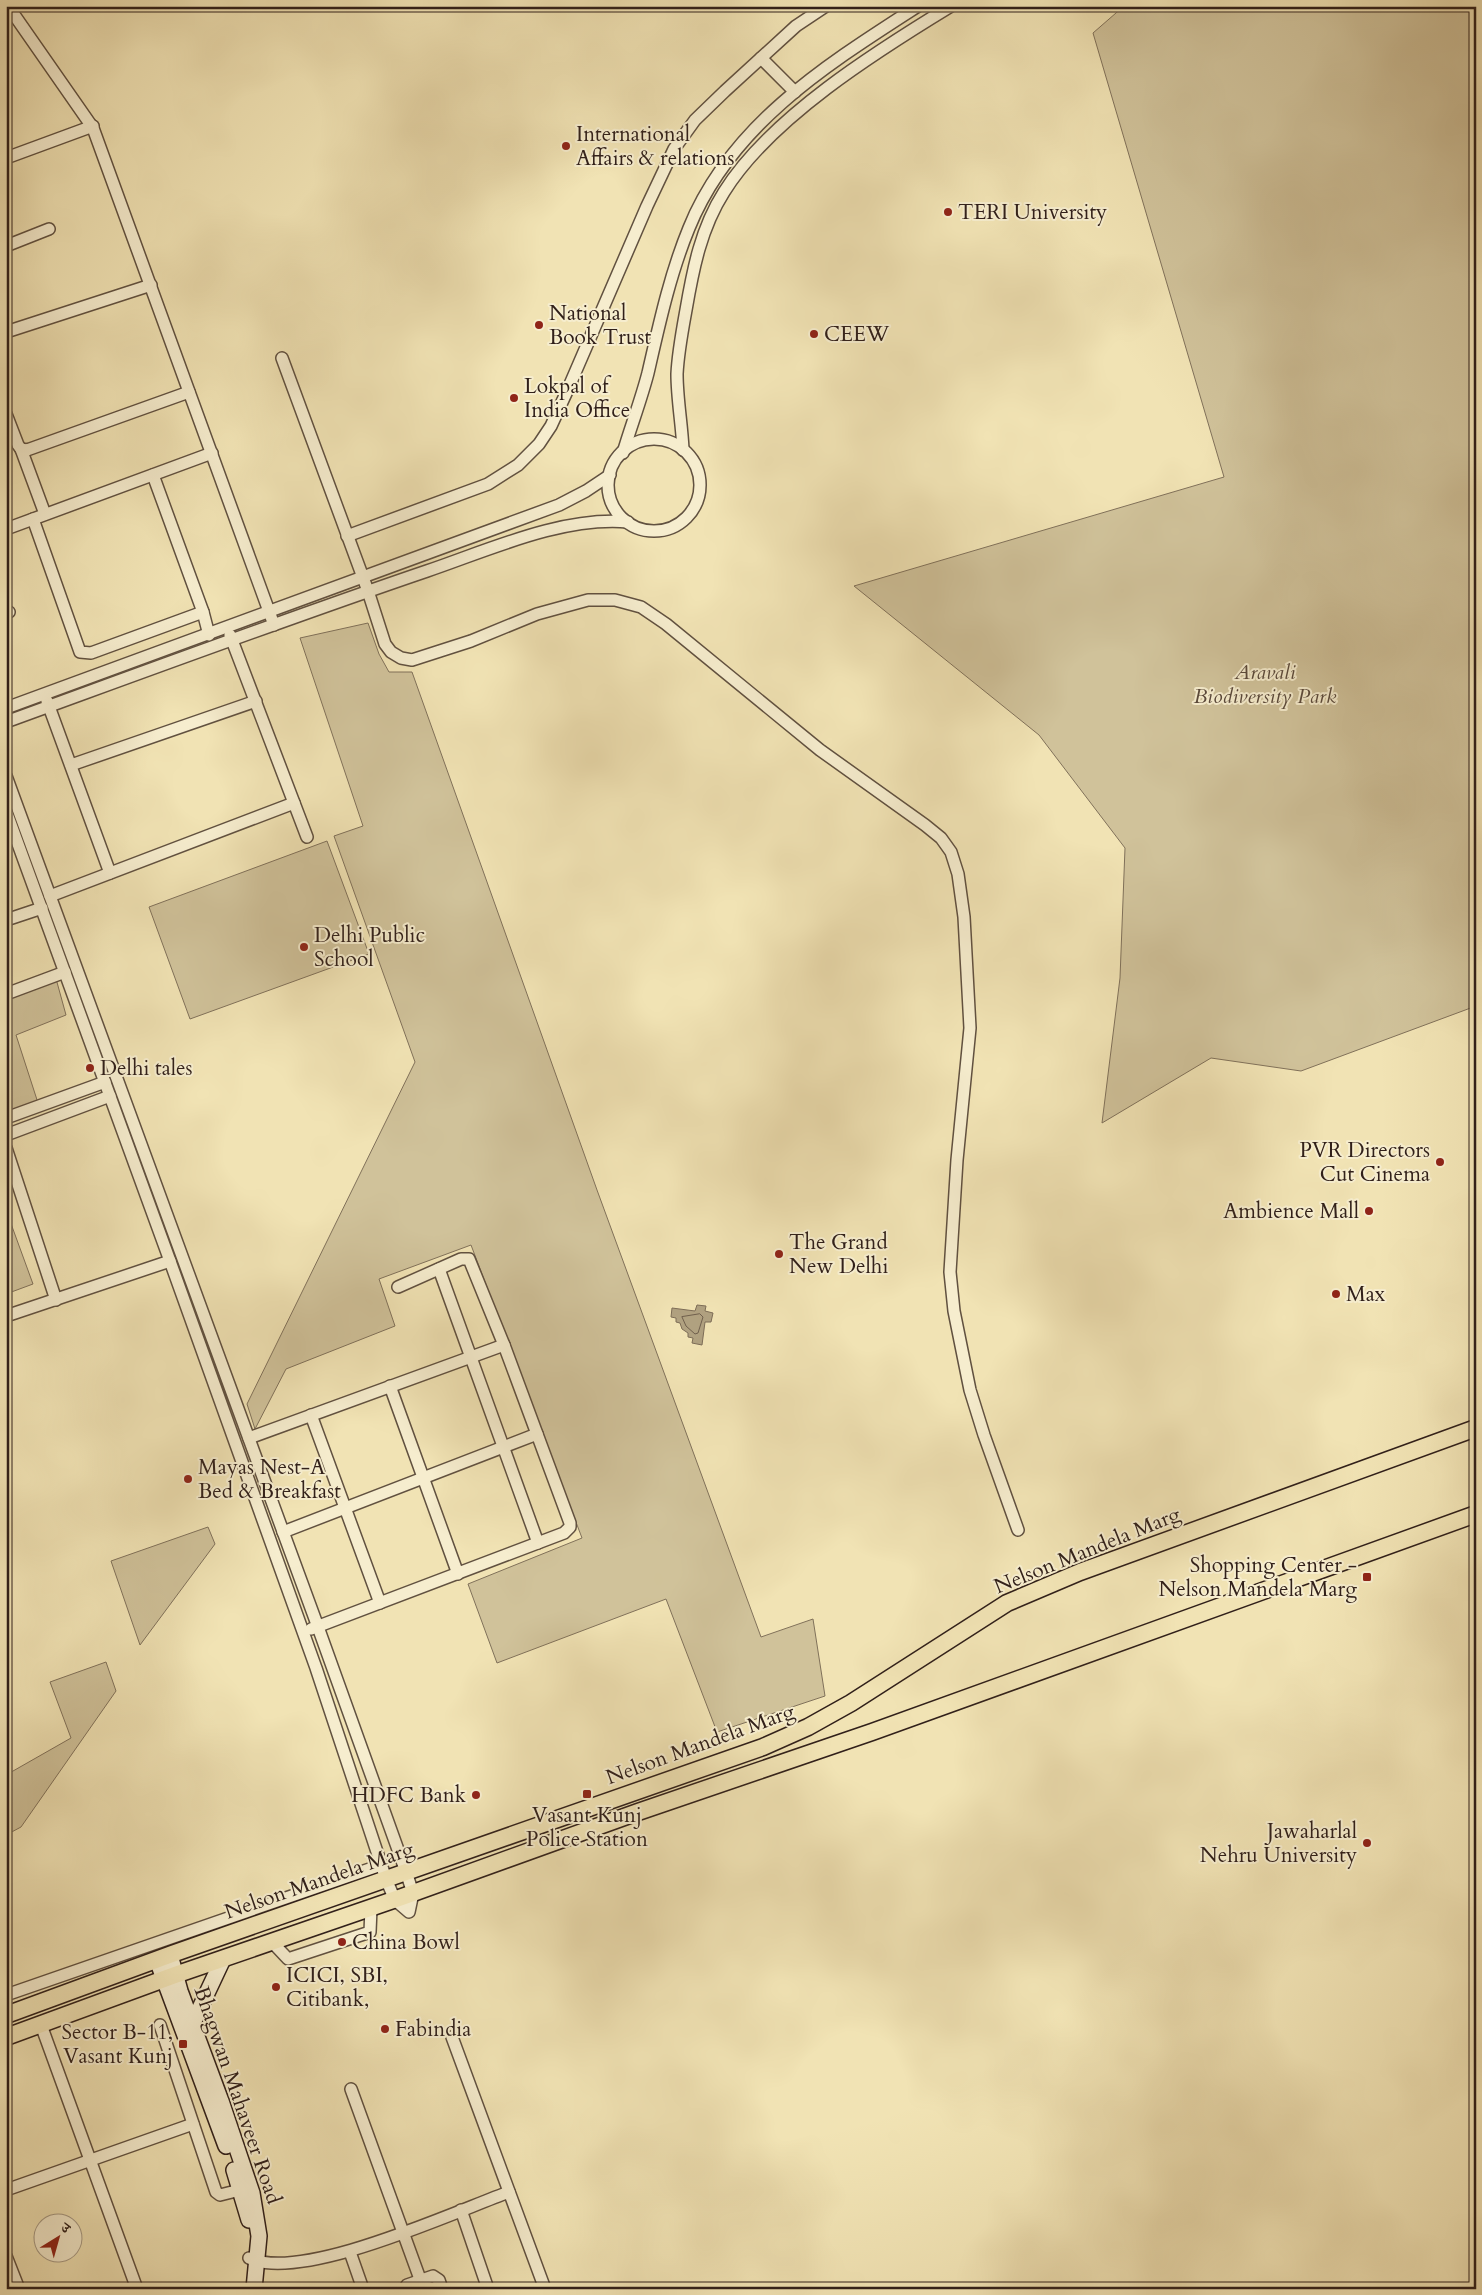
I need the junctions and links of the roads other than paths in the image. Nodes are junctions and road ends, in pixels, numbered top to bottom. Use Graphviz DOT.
graph roads {
  1 [pos="8,6"];
  2 [pos="826,6"];
  3 [pos="918,6"];
  4 [pos="951,6"];
  5 [pos="761,58"];
  6 [pos="795,92"];
  7 [pos="93,126"];
  8 [pos="6,158"];
  9 [pos="49,229"];
  10 [pos="6,246"];
  11 [pos="151,286"];
  12 [pos="6,332"];
  13 [pos="282,358"];
  14 [pos="190,392"];
  15 [pos="6,414"];
  16 [pos="21,449"];
  17 [pos="683,450"];
  18 [pos="623,452"];
  19 [pos="212,453"];
  20 [pos="153,475"];
  21 [pos="610,475"];
  22 [pos="45,514"];
  23 [pos="33,519"];
  24 [pos="628,522"];
  25 [pos="6,528"];
  26 [pos="347,536"];
  27 [pos="362,577"];
  28 [pos="368,591"];
  29 [pos="203,612"];
  30 [pos="268,612"];
  31 [pos="274,625"];
  32 [pos="227,628"];
  33 [pos="209,635"];
  34 [pos="232,640"];
  35 [pos="44,695"];
  36 [pos="256,701"];
  37 [pos="49,706"];
  38 [pos="6,708"];
  39 [pos="6,722"];
  40 [pos="71,766"];
  41 [pos="6,776"];
  42 [pos="294,803"];
  43 [pos="6,811"];
  44 [pos="307,837"];
  45 [pos="110,873"];
  46 [pos="50,896"];
  47 [pos="42,908"];
  48 [pos="6,920"];
  49 [pos="65,972"];
  50 [pos="6,994"];
  51 [pos="105,1082"];
  52 [pos="110,1096"];
  53 [pos="6,1118"];
  54 [pos="6,1135"];
  55 [pos="6,1148"];
  56 [pos="170,1261"];
  57 [pos="439,1269"];
  58 [pos="398,1287"];
  59 [pos="56,1300"];
  60 [pos="6,1316"];
  61 [pos="504,1345"];
  62 [pos="471,1357"];
  63 [pos="390,1386"];
  64 [pos="311,1415"];
  65 [pos="1474,1430"];
  66 [pos="537,1434"];
  67 [pos="249,1438"];
  68 [pos="503,1447"];
  69 [pos="423,1478"];
  70 [pos="269,1493"];
  71 [pos="255,1502"];
  72 [pos="345,1509"];
  73 [pos="1476,1514"];
  74 [pos="1018,1530"];
  75 [pos="283,1532"];
  76 [pos="538,1543"];
  77 [pos="458,1574"];
  78 [pos="380,1603"];
  79 [pos="318,1627"];
  80 [pos="303,1632"];
  81 [pos="383,1872"];
  82 [pos="406,1872"];
  83 [pos="413,1893"];
  84 [pos="395,1900"];
  85 [pos="263,1905"];
  86 [pos="371,1908"];
  87 [pos="268,1921"];
  88 [pos="167,1938"];
  89 [pos="272,1942"];
  90 [pos="166,1956"];
  91 [pos="223,1959"];
  92 [pos="172,1985"];
  93 [pos="6,1995"];
  94 [pos="6,2015"];
  95 [pos="41,2025"];
  96 [pos="160,2025"];
  97 [pos="192,2025"];
  98 [pos="6,2038"];
  99 [pos="452,2038"];
  100 [pos="195,2063"];
  101 [pos="175,2070"];
  102 [pos="352,2089"];
  103 [pos="194,2124"];
  104 [pos="90,2160"];
  105 [pos="6,2190"];
  106 [pos="240,2190"];
  107 [pos="509,2192"];
  108 [pos="461,2210"];
  109 [pos="403,2232"];
  110 [pos="350,2252"];
  111 [pos="6,2256"];
  112 [pos="254,2260"];
  113 [pos="420,2279"];
  114 [pos="17,2284"];
  115 [pos="137,2289"];
  116 [pos="245,2289"];
  117 [pos="254,2289"];
  118 [pos="363,2289"];
  119 [pos="405,2289"];
  120 [pos="442,2289"];
  121 [pos="488,2289"];
  122 [pos="545,2289"];
  1 -- 7 [label="street"];
  2 -- 5 [label="street"];
  3 -- 6 [label="street"];
  4 -- 17 [label="street"];
  5 -- 6 [label="street"];
  5 -- 26 [label="street"];
  6 -- 18 [label="street"];
  7 -- 8 [label="street"];
  7 -- 11 [label="street"];
  9 -- 10 [label="street"];
  11 -- 12 [label="street"];
  11 -- 14 [label="street"];
  13 -- 26 [label="street"];
  14 -- 16 [label="street"];
  14 -- 19 [label="street"];
  15 -- 16 [label="street"];
  16 -- 22 [label="street"];
  17 -- 18 [label="street"];
  17 -- 24 [label="street"];
  18 -- 21 [label="street"];
  19 -- 20 [label="street"];
  19 -- 30 [label="street"];
  20 -- 22 [label="street"];
  20 -- 29 [label="street"];
  21 -- 24 [label="street"];
  21 -- 27 [label="street"];
  22 -- 23 [label="street"];
  23 -- 25 [label="street"];
  23 -- 29 [label="street"];
  24 -- 28 [label="street"];
  26 -- 27 [label="street"];
  27 -- 28 [label="street"];
  27 -- 30 [label="street"];
  28 -- 31 [label="street"];
  28 -- 74 [label="street"];
  29 -- 33 [label="street"];
  30 -- 31 [label="street"];
  30 -- 32 [label="street"];
  31 -- 34 [label="street"];
  32 -- 33 [label="street"];
  32 -- 34 [label="street"];
  33 -- 35 [label="street"];
  34 -- 36 [label="street"];
  34 -- 37 [label="street"];
  35 -- 37 [label="street"];
  35 -- 38 [label="street"];
  36 -- 40 [label="street"];
  36 -- 42 [label="street"];
  37 -- 39 [label="street"];
  37 -- 40 [label="street"];
  40 -- 45 [label="street"];
  41 -- 46 [label="street"];
  42 -- 44 [label="street"];
  42 -- 45 [label="street"];
  43 -- 47 [label="street"];
  45 -- 46 [label="street"];
  46 -- 67 [label="street"];
  47 -- 48 [label="street"];
  47 -- 49 [label="street"];
  49 -- 50 [label="street"];
  49 -- 51 [label="street"];
  51 -- 52 [label="street"];
  51 -- 53 [label="street"];
  52 -- 54 [label="street"];
  52 -- 56 [label="street"];
  55 -- 59 [label="street"];
  56 -- 59 [label="street"];
  56 -- 71 [label="street"];
  57 -- 58 [label="street"];
  57 -- 61 [label="street"];
  57 -- 62 [label="street"];
  59 -- 60 [label="street"];
  61 -- 62 [label="street"];
  61 -- 66 [label="street"];
  62 -- 63 [label="street"];
  62 -- 68 [label="street"];
  63 -- 64 [label="street"];
  63 -- 69 [label="street"];
  64 -- 67 [label="street"];
  64 -- 72 [label="street"];
  65 -- 82 [label="main road, Nelson Mandela Marg"];
  66 -- 68 [label="street"];
  66 -- 76 [label="street"];
  67 -- 70 [label="street"];
  68 -- 69 [label="street"];
  68 -- 76 [label="street"];
  69 -- 72 [label="street"];
  69 -- 77 [label="street"];
  70 -- 71 [label="street"];
  70 -- 75 [label="street"];
  71 -- 80 [label="street"];
  72 -- 75 [label="street"];
  72 -- 78 [label="street"];
  73 -- 83 [label="main road, Nelson Mandela Marg"];
  75 -- 79 [label="street"];
  76 -- 77 [label="street"];
  77 -- 78 [label="street"];
  78 -- 79 [label="street"];
  79 -- 80 [label="street"];
  79 -- 82 [label="street"];
  80 -- 81 [label="street"];
  81 -- 82 [label="main road, Nelson Mandela Marg"];
  81 -- 84 [label="street"];
  81 -- 85 [label="street"];
  81 -- 87 [label="main road, Nelson Mandela Marg"];
  82 -- 83 [label="street"];
  83 -- 84 [label="main road, Nelson Mandela Marg"];
  84 -- 86 [label="main road, Nelson Mandela Marg"];
  85 -- 87 [label="street"];
  85 -- 88 [label="street"];
  86 -- 89 [label="main road, Nelson Mandela Marg"];
  86 -- 89 [label="street"];
  87 -- 90 [label="main road, Nelson Mandela Marg"];
  88 -- 90 [label="street"];
  88 -- 93 [label="street"];
  89 -- 91 [label="main road, Nelson Mandela Marg"];
  90 -- 92 [label="street"];
  90 -- 94 [label="main road, Nelson Mandela Marg"];
  91 -- 92 [label="main road, Nelson Mandela Marg"];
  91 -- 97 [label="street"];
  92 -- 95 [label="main road, Nelson Mandela Marg"];
  92 -- 97 [label="street, Bhagwan Mahaveer Road"];
  92 -- 100 [label="street, Bhagwan Mahaveer Road"];
  95 -- 98 [label="main road, Nelson Mandela Marg"];
  95 -- 104 [label="street"];
  96 -- 101 [label="street"];
  97 -- 112 [label="street, Bhagwan Mahaveer Road"];
  99 -- 107 [label="street"];
  100 -- 101 [label="street"];
  100 -- 106 [label="street, Bhagwan Mahaveer Road"];
  101 -- 103 [label="street"];
  102 -- 109 [label="street"];
  103 -- 104 [label="street"];
  103 -- 106 [label="street"];
  104 -- 105 [label="street"];
  104 -- 115 [label="street"];
  106 -- 112 [label="street, Bhagwan Mahaveer Road"];
  107 -- 108 [label="street"];
  107 -- 122 [label="street"];
  108 -- 109 [label="street"];
  108 -- 121 [label="street"];
  109 -- 110 [label="street"];
  109 -- 113 [label="street"];
  110 -- 112 [label="street"];
  110 -- 118 [label="street"];
  111 -- 114 [label="street"];
  112 -- 116 [label="street, Bhagwan Mahaveer Road"];
  112 -- 117 [label="street, Bhagwan Mahaveer Road"];
  113 -- 119 [label="street"];
  113 -- 120 [label="street"];
}
